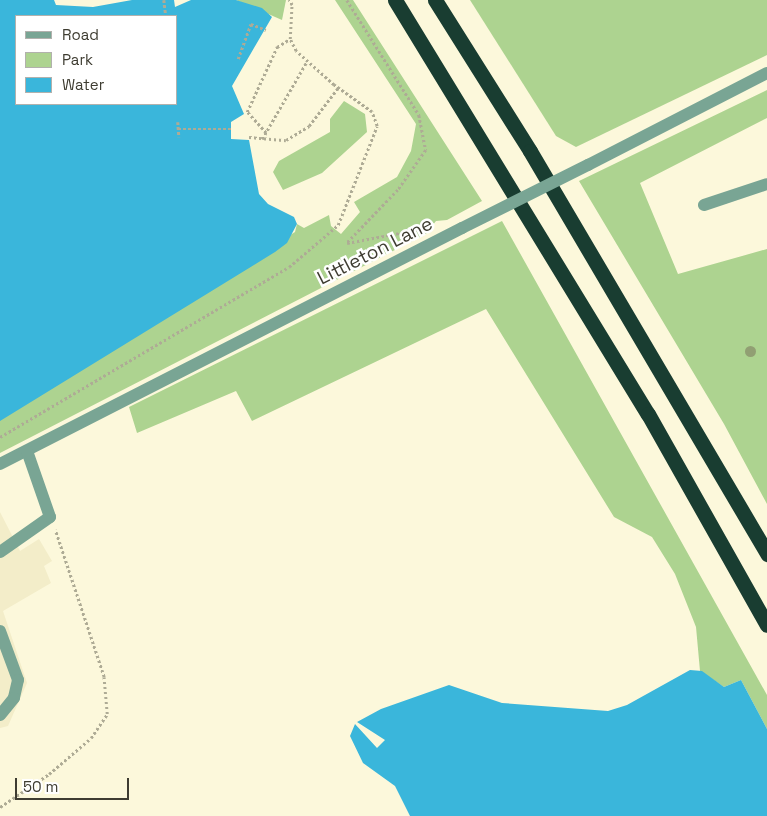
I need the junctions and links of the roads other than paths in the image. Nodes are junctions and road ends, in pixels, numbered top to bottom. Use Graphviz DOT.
graph roads {
  1 [pos="395,0"];
  2 [pos="435,0"];
  3 [pos="767,73"];
  4 [pos="767,184"];
  5 [pos="704,206"];
  6 [pos="26,451"];
  7 [pos="0,464"];
  8 [pos="0,552"];
  9 [pos="767,554"];
  10 [pos="767,625"];
  11 [pos="0,631"];
  12 [pos="0,715"];
  1 -- 10 [label="highway"];
  2 -- 9 [label="highway"];
  3 -- 6 [label="street, Littleton Lane, bridge"];
  4 -- 5 [label="street"];
  6 -- 7 [label="street, Littleton Lane"];
  6 -- 8 [label="street"];
  11 -- 12 [label="street"];
}
